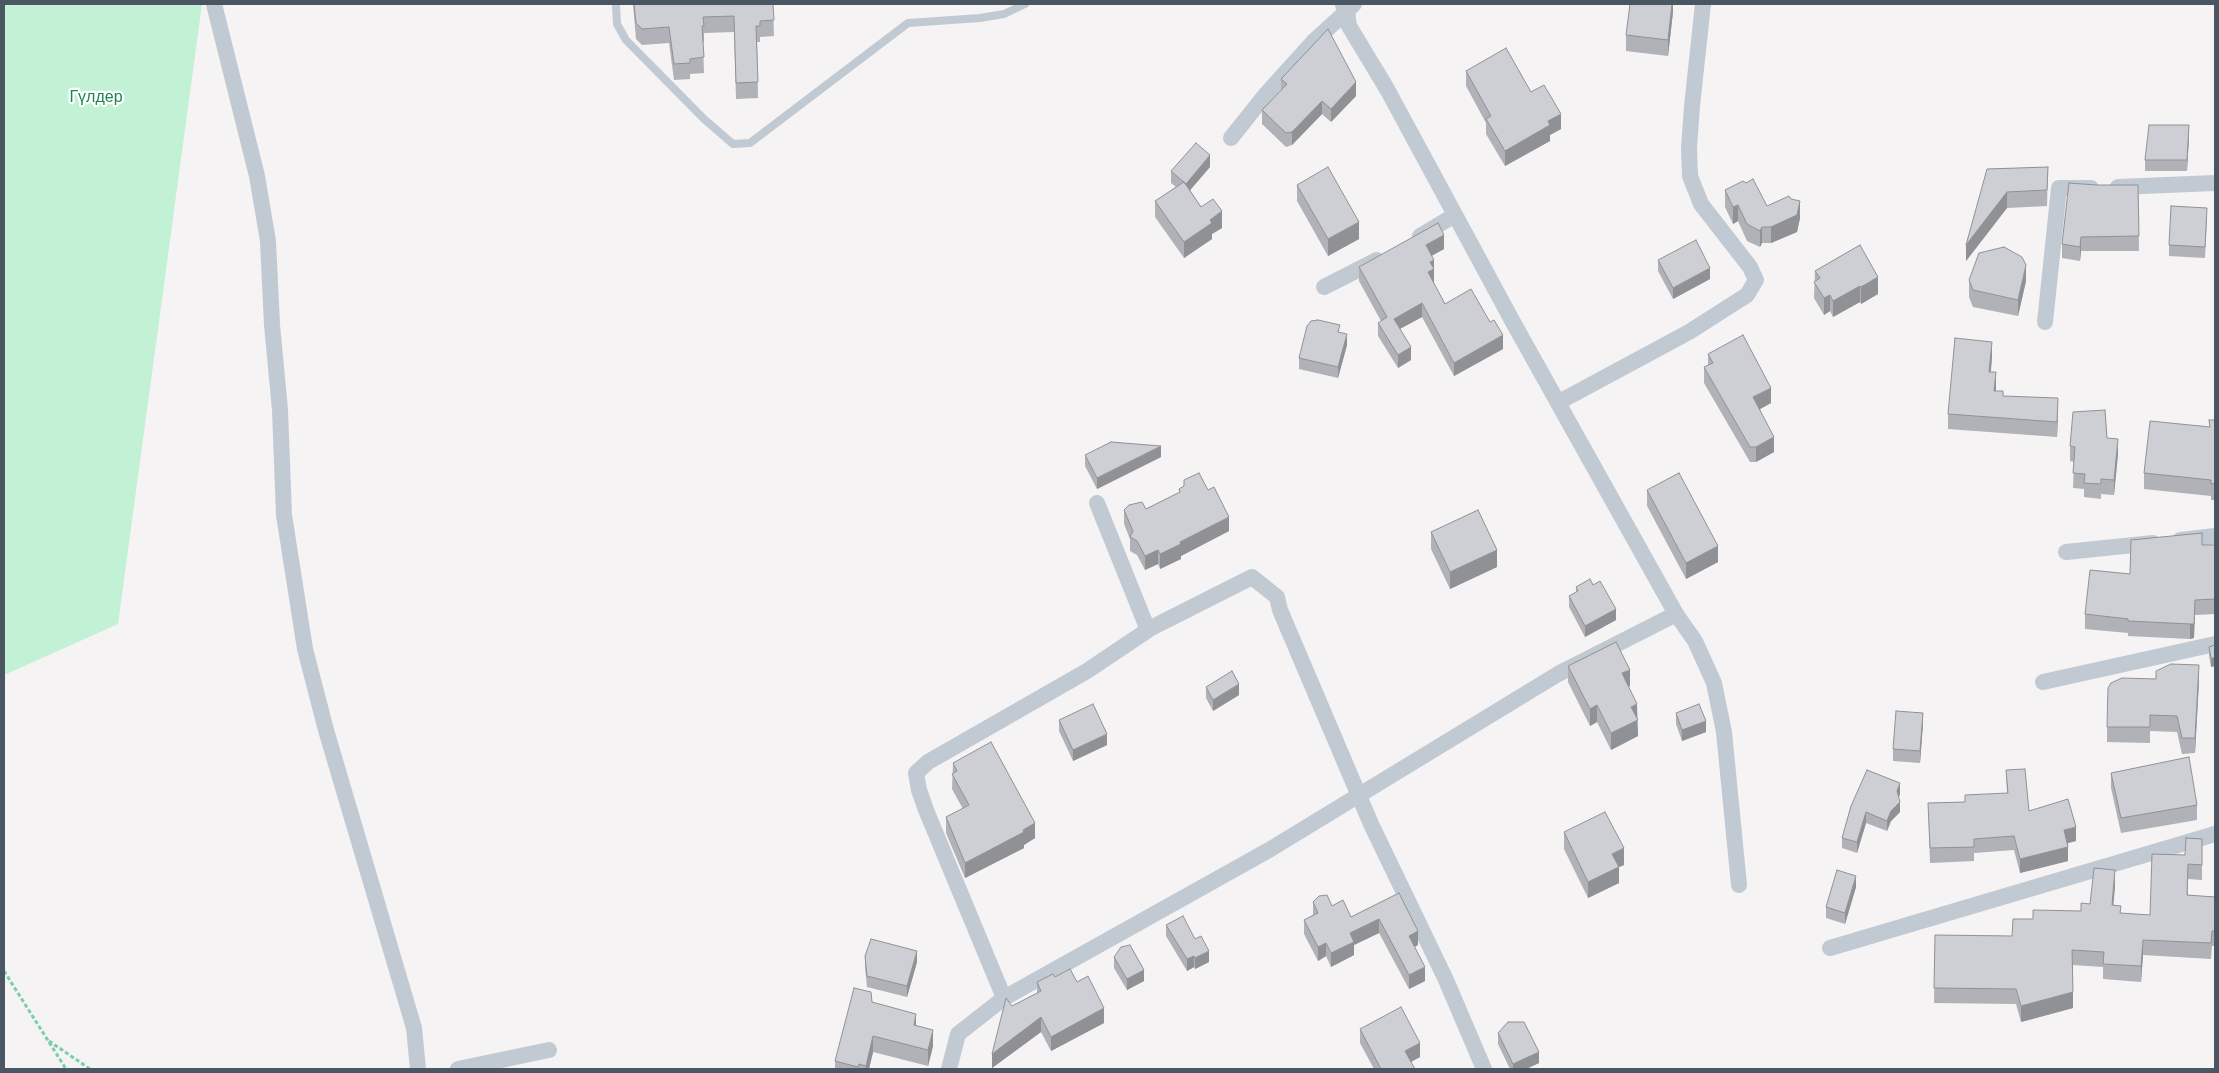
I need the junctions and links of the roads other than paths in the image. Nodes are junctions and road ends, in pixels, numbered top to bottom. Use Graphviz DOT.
graph roads {
  1 [pos="214,4"];
  2 [pos="616,4"];
  3 [pos="1025,4"];
  4 [pos="1703,4"];
  5 [pos="1348,6"];
  6 [pos="1231,138"];
  7 [pos="2215,183"];
  8 [pos="1455,215"];
  9 [pos="1404,246"];
  10 [pos="1388,255"];
  11 [pos="1324,287"];
  12 [pos="2044,322"];
  13 [pos="1560,402"];
  14 [pos="1097,502"];
  15 [pos="2215,536"];
  16 [pos="2066,552"];
  17 [pos="1676,614"];
  18 [pos="1148,630"];
  19 [pos="2215,644"];
  20 [pos="2043,682"];
  21 [pos="1360,793"];
  22 [pos="2215,834"];
  23 [pos="1739,885"];
  24 [pos="1830,948"];
  25 [pos="1004,998"];
  26 [pos="549,1050"];
  27 [pos="418,1069"];
  28 [pos="458,1069"];
  29 [pos="948,1069"];
  30 [pos="1484,1069"];
  1 -- 27 [label="street"];
  2 -- 3 [label="lane"];
  4 -- 13 [label="street"];
  5 -- 6 [label="street"];
  5 -- 8 [label="street"];
  7 -- 12 [label="street"];
  8 -- 9 [label="street"];
  8 -- 13 [label="street"];
  10 -- 11 [label="street"];
  13 -- 17 [label="street"];
  14 -- 18 [label="street"];
  15 -- 16 [label="street"];
  17 -- 21 [label="street"];
  17 -- 23 [label="street"];
  18 -- 21 [label="street"];
  18 -- 25 [label="street"];
  19 -- 20 [label="street"];
  21 -- 25 [label="street"];
  21 -- 30 [label="street"];
  22 -- 24 [label="street"];
  25 -- 29 [label="street"];
  26 -- 28 [label="street"];
}
